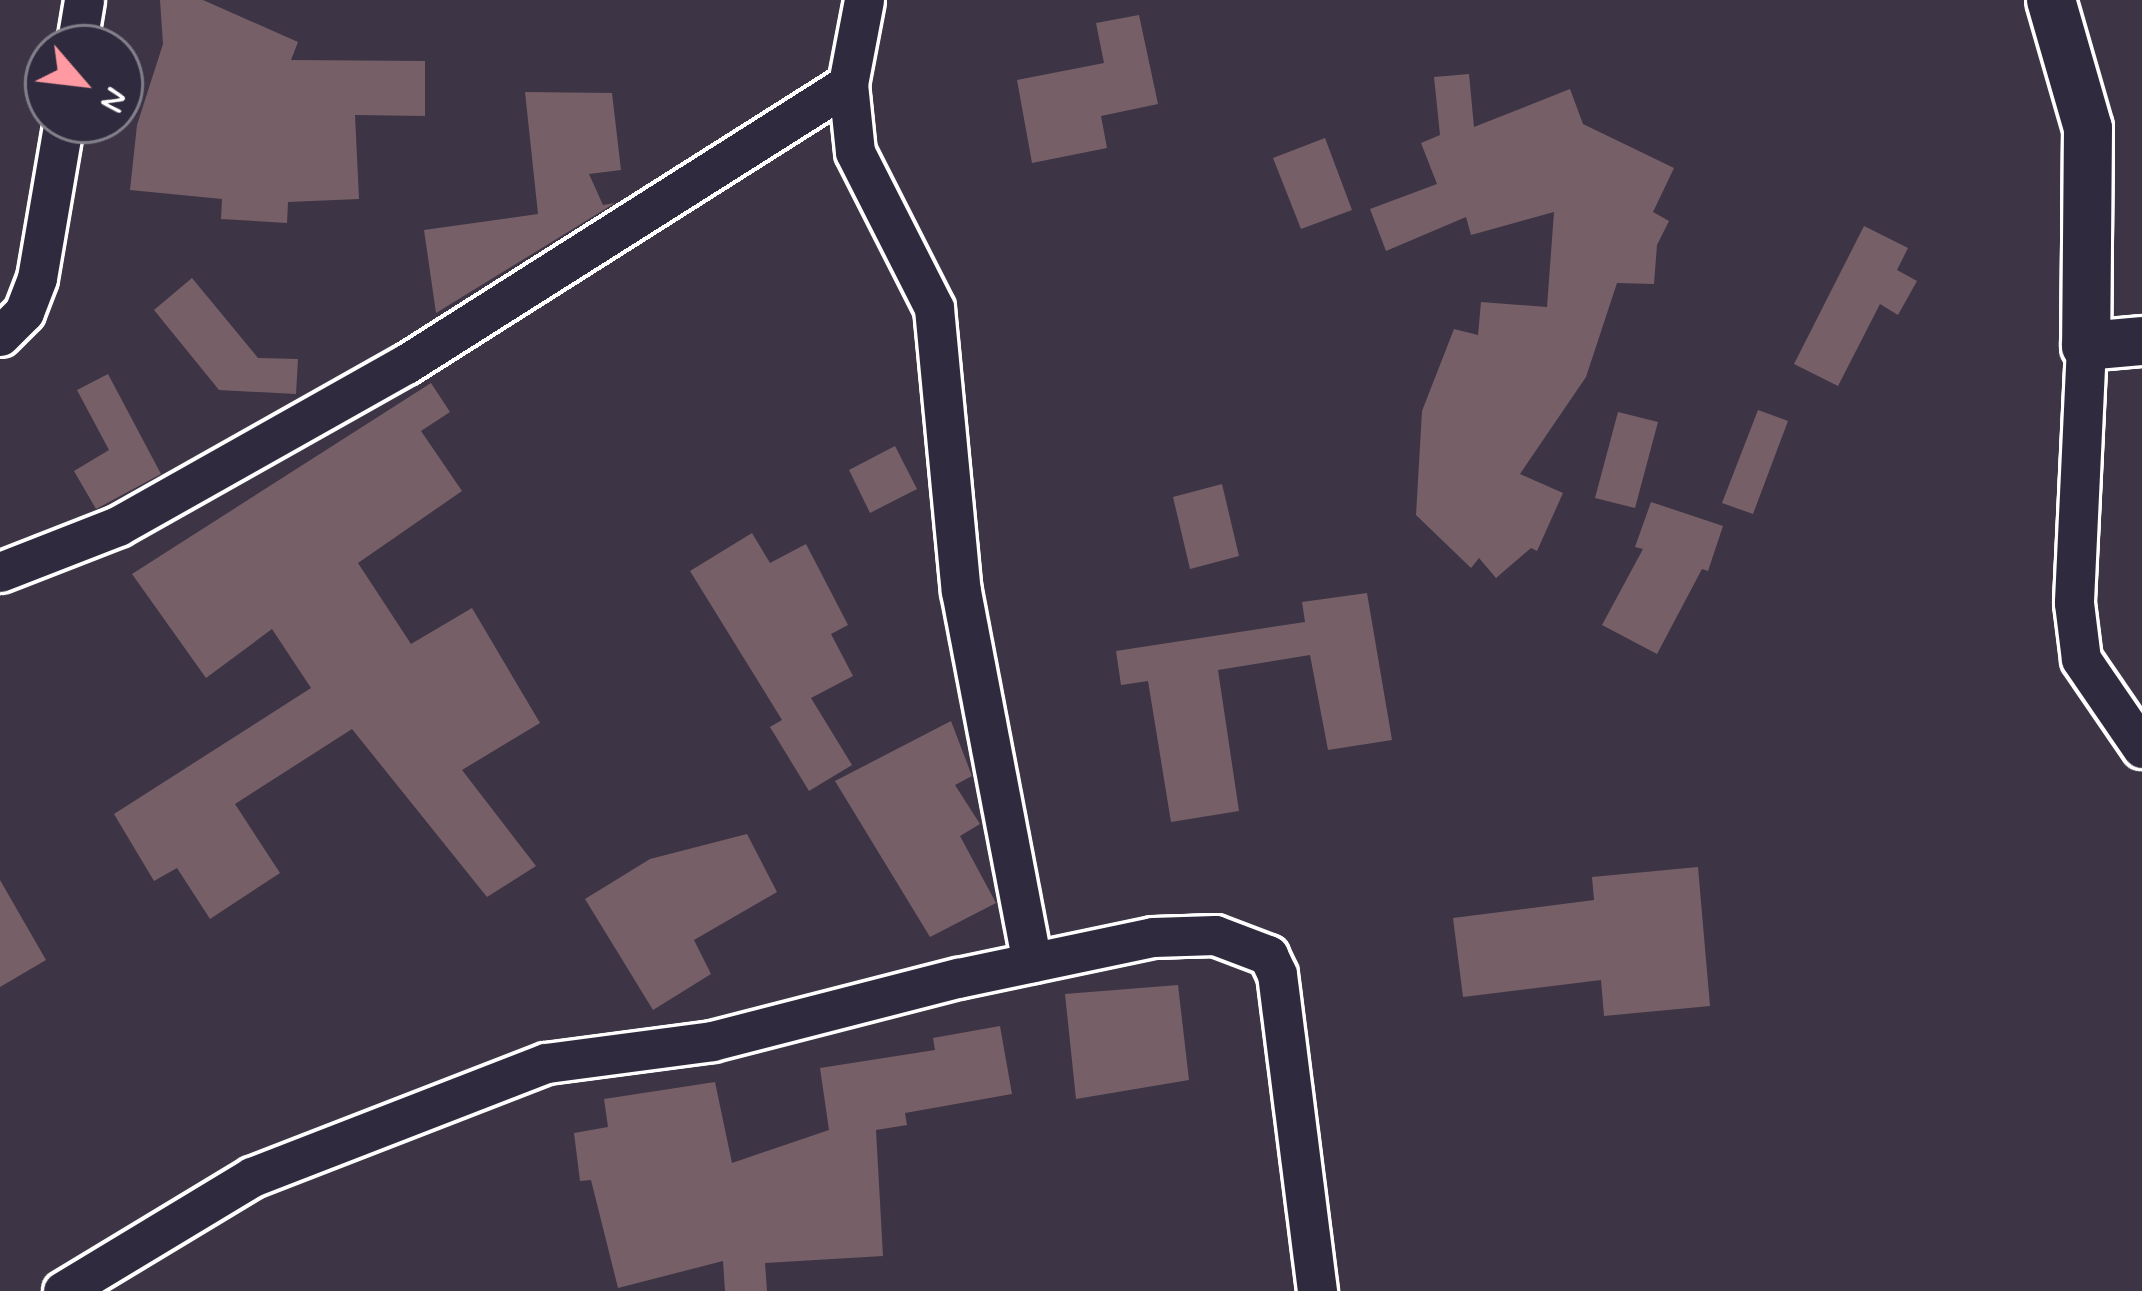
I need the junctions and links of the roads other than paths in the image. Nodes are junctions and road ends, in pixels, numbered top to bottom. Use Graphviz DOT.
graph roads {
  1 [pos="864,0"];
  2 [pos="2051,0"];
  3 [pos="848,84"];
  4 [pos="60,144"];
  5 [pos="0,336"];
  6 [pos="2142,341"];
  7 [pos="2086,346"];
  8 [pos="0,572"];
  9 [pos="2142,748"];
  10 [pos="1032,962"];
  11 [pos="63,1291"];
  12 [pos="1317,1291"];
  1 -- 3 [label="street"];
  2 -- 7 [label="street"];
  3 -- 8 [label="street"];
  3 -- 10 [label="street"];
  4 -- 5 [label="street"];
  6 -- 7 [label="street"];
  7 -- 9 [label="street"];
  10 -- 11 [label="street"];
  10 -- 12 [label="street"];
}
